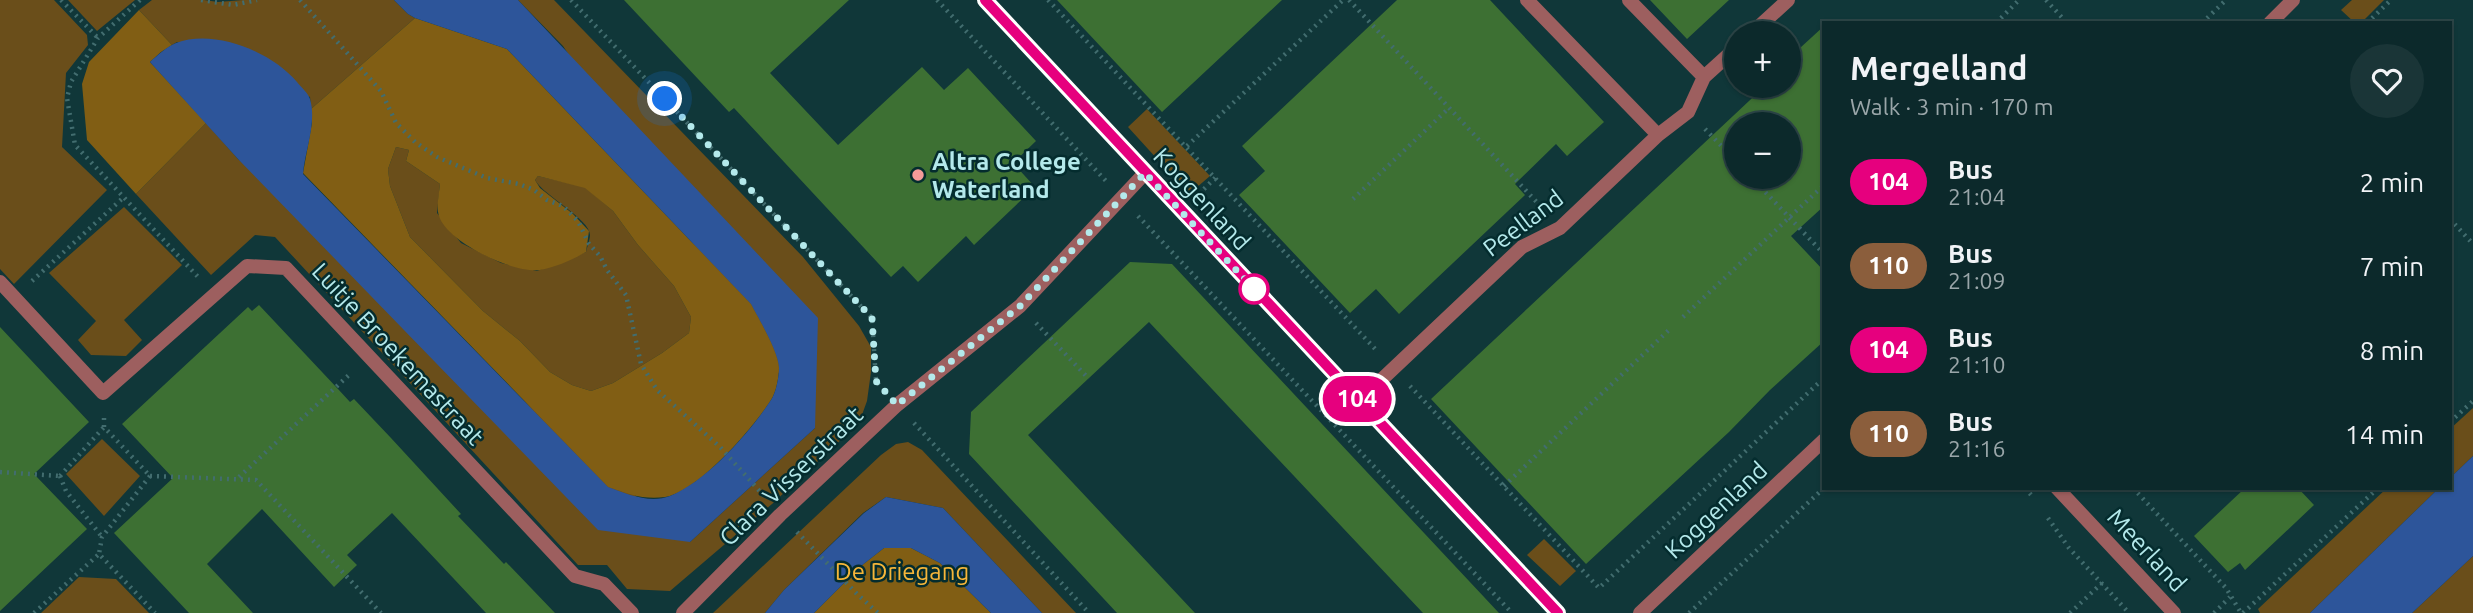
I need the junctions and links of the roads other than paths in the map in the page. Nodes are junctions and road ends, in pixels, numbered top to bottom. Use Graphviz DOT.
graph roads {
  1 [pos="985,0"];
  2 [pos="1629,0"];
  3 [pos="1788,0"];
  4 [pos="2293,0"];
  5 [pos="1534,2"];
  6 [pos="1765,21"];
  7 [pos="2272,21"];
  8 [pos="1724,59"];
  9 [pos="1704,77"];
  10 [pos="1658,135"];
  11 [pos="1145,173"];
  12 [pos="0,282"];
  13 [pos="1359,401"];
  14 [pos="1822,442"];
  15 [pos="2059,490"];
  16 [pos="632,613"];
  17 [pos="683,613"];
  18 [pos="1558,613"];
  19 [pos="1640,613"];
  20 [pos="2174,613"];
  1 -- 11 [label="street, Koggenland"];
  2 -- 9 [label="street"];
  3 -- 6 [label="street"];
  4 -- 7 [label="street"];
  5 -- 10 [label="street"];
  8 -- 9 [label="street, Peelland"];
  9 -- 10 [label="street, Peelland"];
  10 -- 13 [label="street, Peelland"];
  11 -- 13 [label="street, Koggenland"];
  11 -- 17 [label="street, Clara Visserstraat"];
  12 -- 16 [label="street, Luitje Broekemastraat"];
  13 -- 18 [label="street, Koggenland"];
  14 -- 19 [label="street, Koggenland"];
  15 -- 20 [label="street, Meerland"];
}
